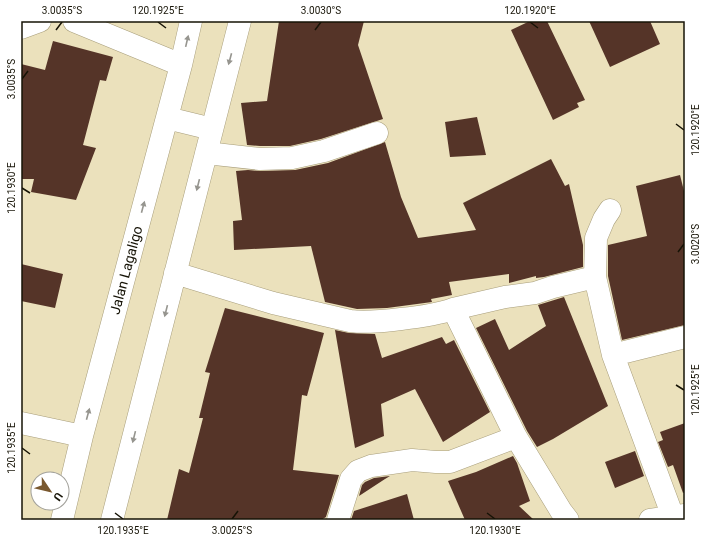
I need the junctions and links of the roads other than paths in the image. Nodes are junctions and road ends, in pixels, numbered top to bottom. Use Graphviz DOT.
graph roads {
  1 [pos="40,21"];
  2 [pos="74,21"];
  3 [pos="191,21"];
  4 [pos="240,21"];
  5 [pos="21,28"];
  6 [pos="181,65"];
  7 [pos="167,118"];
  8 [pos="212,129"];
  9 [pos="377,133"];
  10 [pos="206,153"];
  11 [pos="610,210"];
  12 [pos="175,273"];
  13 [pos="595,277"];
  14 [pos="453,309"];
  15 [pos="685,337"];
  16 [pos="613,354"];
  17 [pos="21,422"];
  18 [pos="82,436"];
  19 [pos="516,437"];
  20 [pos="679,516"];
  21 [pos="62,520"];
  22 [pos="112,520"];
  23 [pos="338,520"];
  24 [pos="568,520"];
  25 [pos="650,520"];
  1 -- 5 [label="street"];
  2 -- 6 [label="street"];
  6 -- 3 [label="street, Jalan Lagaligo, one-way"];
  4 -- 8 [label="street, one-way"];
  6 -- 7 [label="street, Jalan Lagaligo"];
  7 -- 8 [label="street"];
  18 -- 7 [label="street, Jalan Lagaligo, one-way"];
  8 -- 10 [label="street"];
  9 -- 10 [label="street"];
  10 -- 12 [label="street, one-way"];
  11 -- 13 [label="street"];
  12 -- 14 [label="street"];
  12 -- 22 [label="street, one-way"];
  13 -- 14 [label="street"];
  13 -- 16 [label="street"];
  14 -- 19 [label="street"];
  15 -- 16 [label="street"];
  16 -- 20 [label="street"];
  17 -- 18 [label="street"];
  18 -- 21 [label="street, Jalan Lagaligo"];
  19 -- 23 [label="street"];
  19 -- 24 [label="street"];
  20 -- 25 [label="street"];
}
